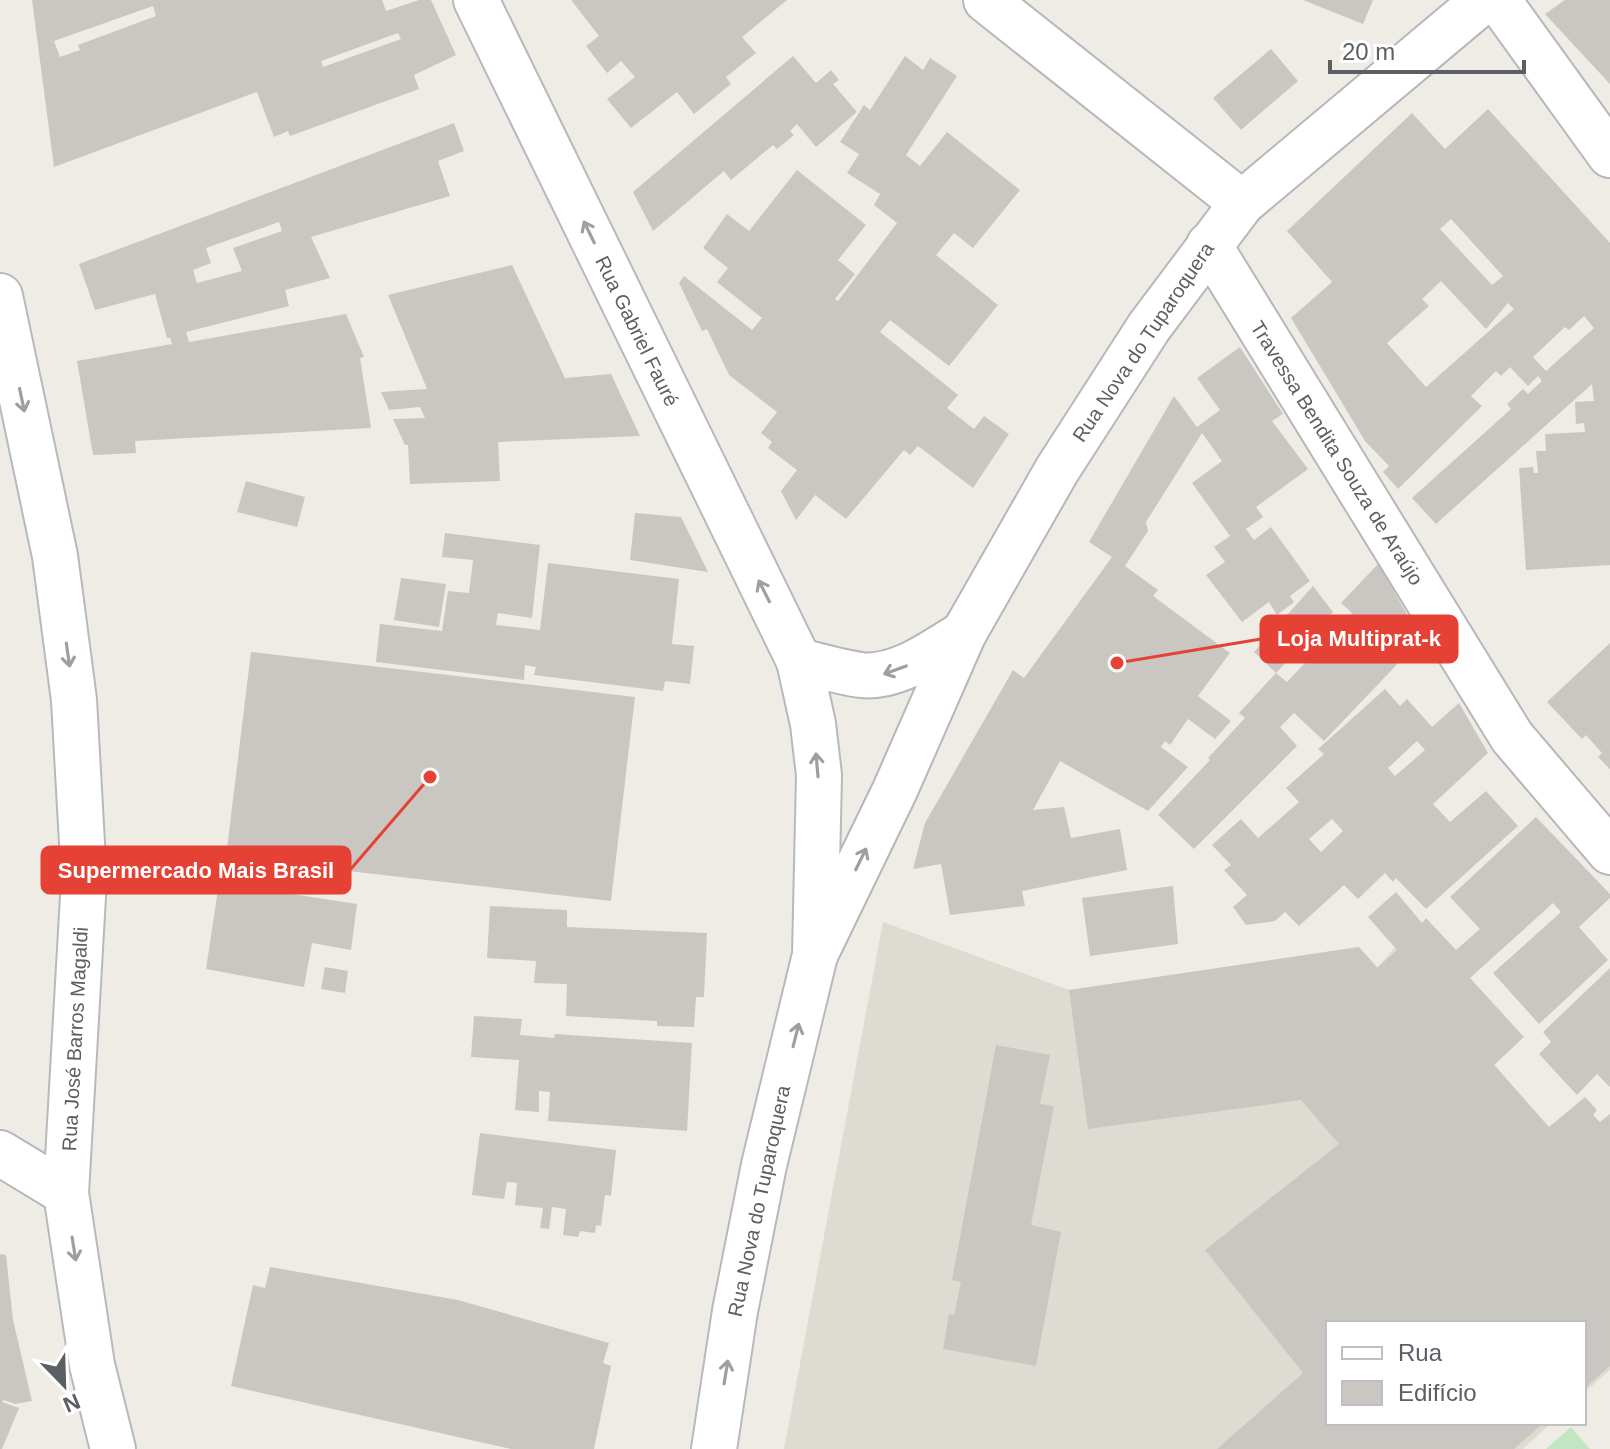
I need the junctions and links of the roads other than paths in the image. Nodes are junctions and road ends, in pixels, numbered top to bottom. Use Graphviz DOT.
graph roads {
  1 [pos="476,0"];
  2 [pos="986,0"];
  3 [pos="1484,0"];
  4 [pos="1498,0"];
  5 [pos="1610,155"];
  6 [pos="1242,203"];
  7 [pos="1209,245"];
  8 [pos="0,296"];
  9 [pos="964,633"];
  10 [pos="799,661"];
  11 [pos="1610,852"];
  12 [pos="815,955"];
  13 [pos="0,1153"];
  14 [pos="66,1193"];
  15 [pos="113,1449"];
  16 [pos="714,1449"];
  10 -- 1 [label="street, Rua Gabriel Fauré, one-way"];
  2 -- 6 [label="street"];
  3 -- 6 [label="street, Rua Nova do Tuparoquera"];
  4 -- 5 [label="street"];
  6 -- 7 [label="street, Rua Nova do Tuparoquera"];
  7 -- 9 [label="street, Rua Nova do Tuparoquera"];
  7 -- 11 [label="street, Travessa Bendita Souza de Araújo"];
  8 -- 14 [label="street, Rua José Barros Magaldi, one-way"];
  9 -- 10 [label="street, one-way"];
  12 -- 9 [label="street, Rua Nova do Tuparoquera, one-way"];
  12 -- 10 [label="street, Rua Nova do Tuparoquera, one-way"];
  16 -- 12 [label="street, Rua Nova do Tuparoquera, one-way"];
  13 -- 14 [label="street"];
  14 -- 15 [label="street, Rua José Barros Magaldi, one-way"];
}
